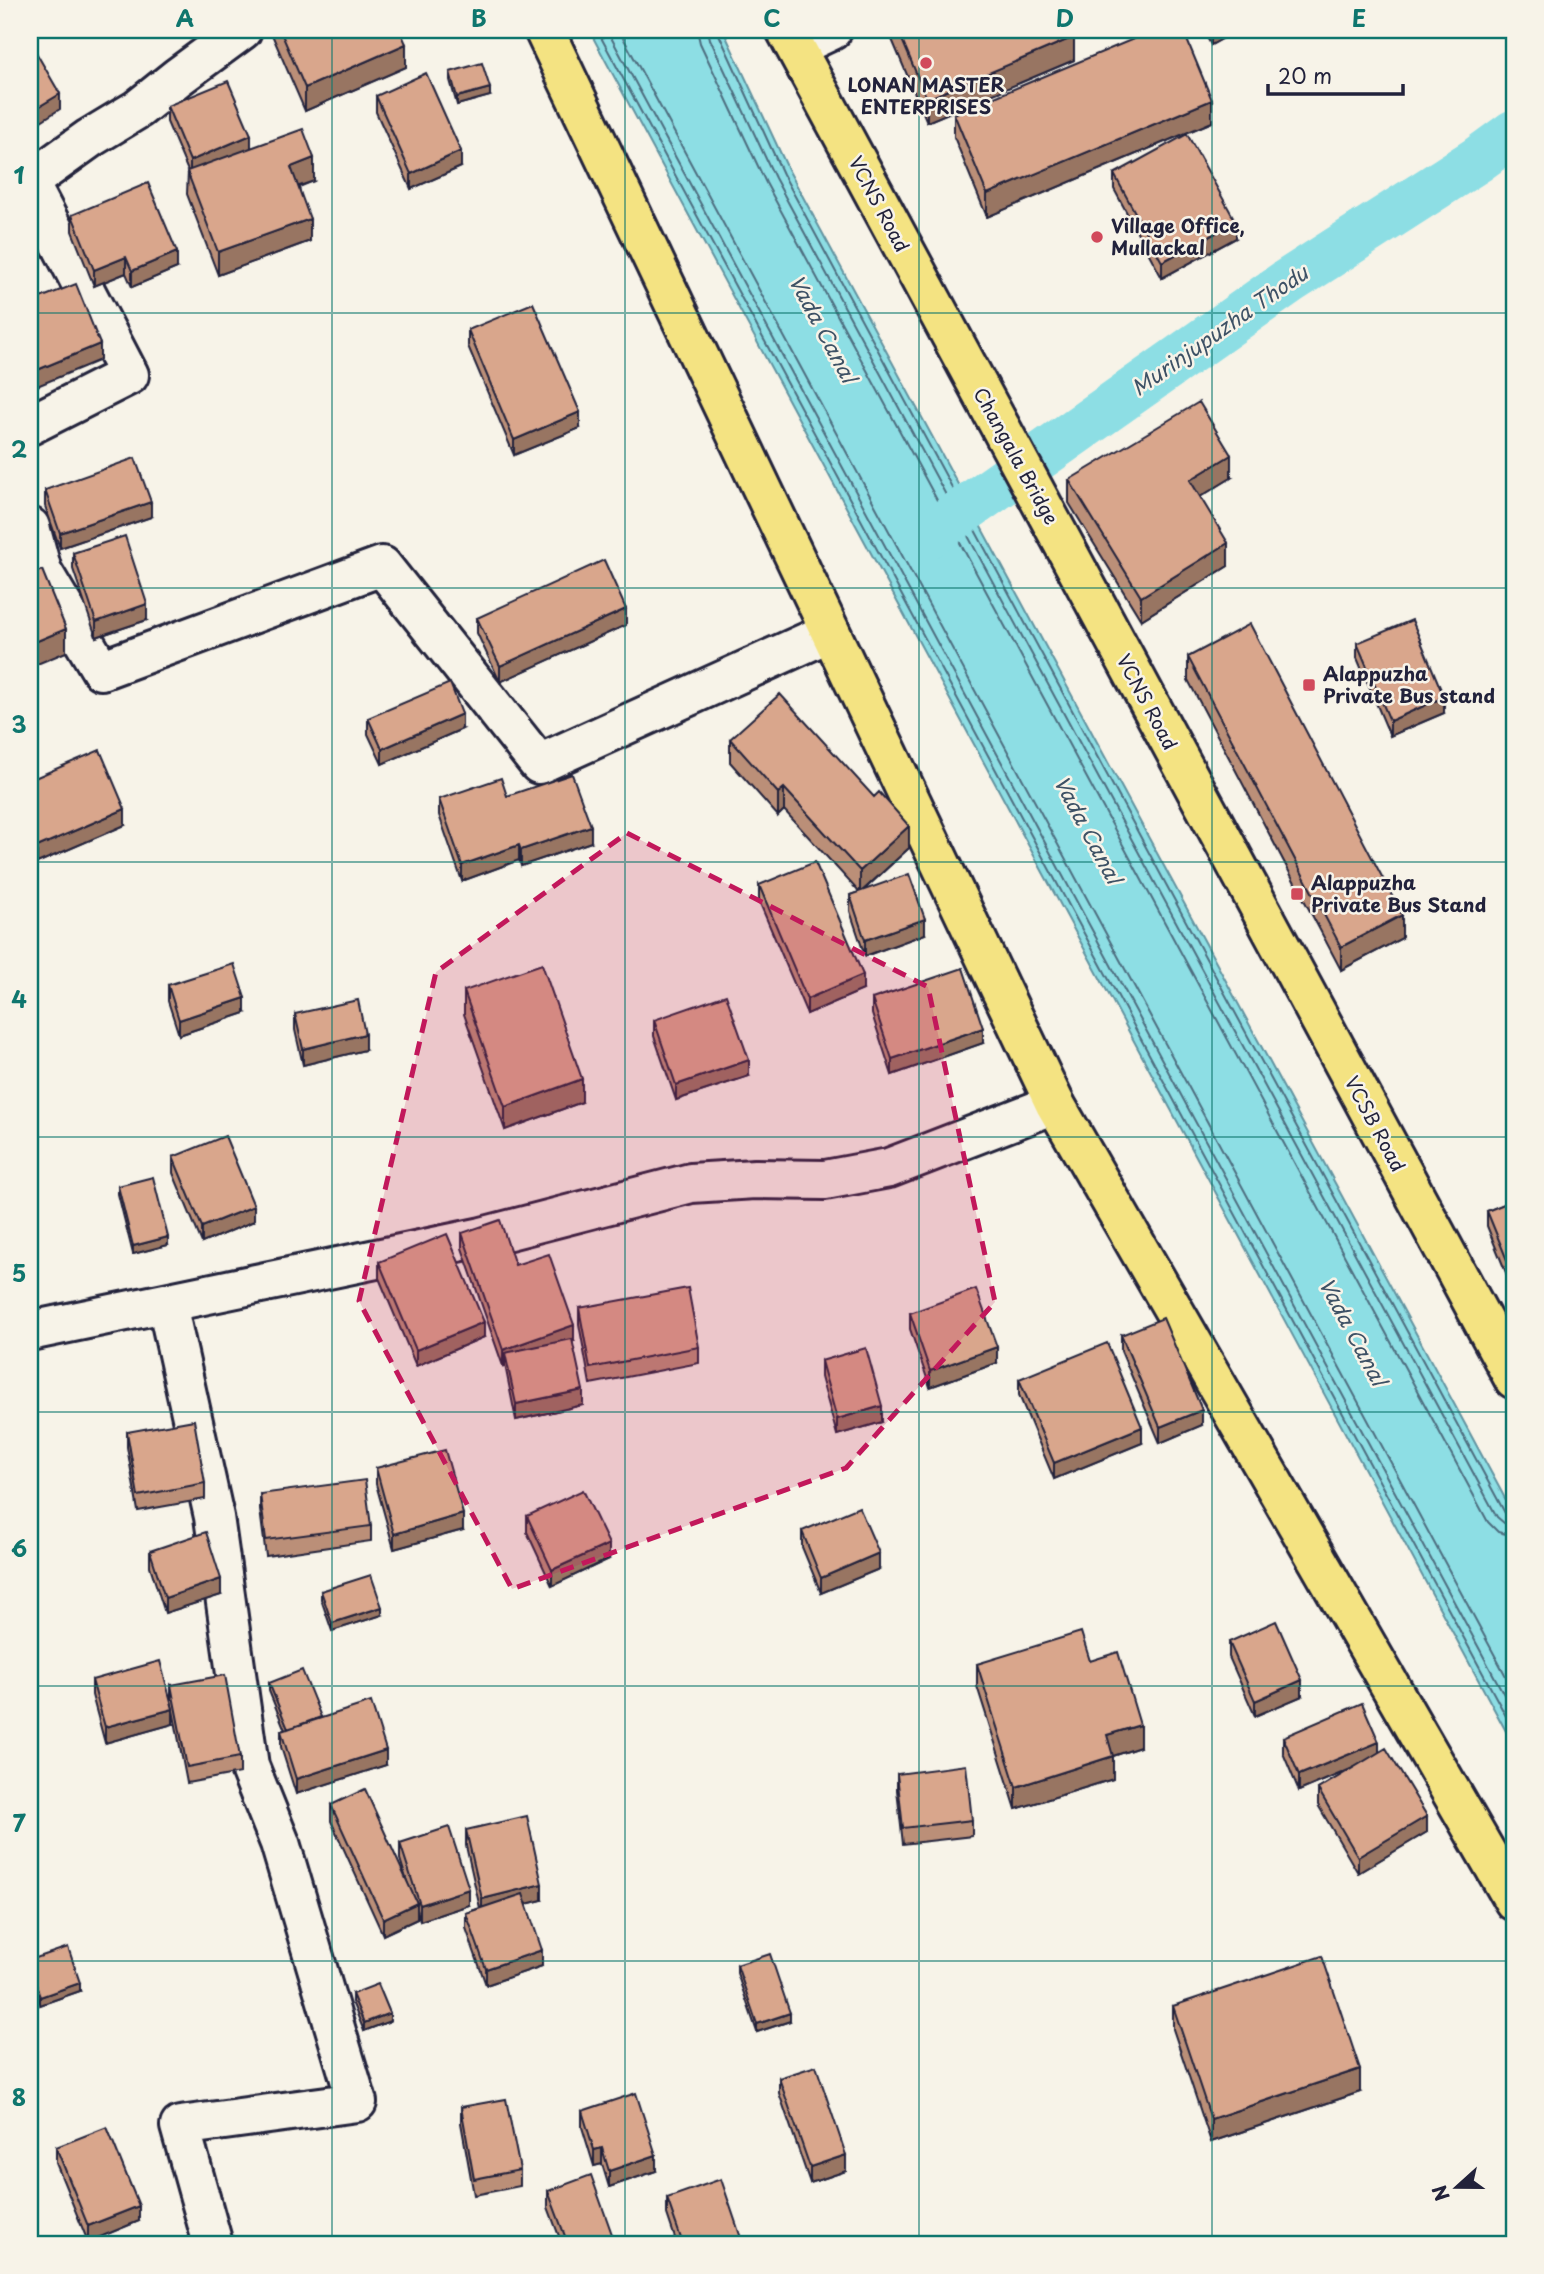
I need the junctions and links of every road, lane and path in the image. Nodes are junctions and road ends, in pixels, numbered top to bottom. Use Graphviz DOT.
graph roads {
  1 [pos="242,30"];
  2 [pos="544,30"];
  3 [pos="832,30"];
  4 [pos="791,38"];
  5 [pos="30,183"];
  6 [pos="972,378"];
  7 [pos="30,425"];
  8 [pos="30,527"];
  9 [pos="1060,535"];
  10 [pos="36,574"];
  11 [pos="830,632"];
  12 [pos="1237,868"];
  13 [pos="1055,1104"];
  14 [pos="167,1304"];
  15 [pos="30,1331"];
  16 [pos="1514,1379"];
  17 [pos="1514,1901"];
  18 [pos="213,2244"];
  1 -- 5 [label="street"];
  2 -- 11 [label="main road"];
  3 -- 4 [label="street"];
  4 -- 6 [label="main road, VCNS Road"];
  5 -- 7 [label="street"];
  6 -- 9 [label="main road, Changala Bridge"];
  8 -- 10 [label="street"];
  9 -- 12 [label="main road, VCNS Road"];
  10 -- 11 [label="street"];
  11 -- 13 [label="main road"];
  12 -- 16 [label="main road, VCSB Road"];
  13 -- 14 [label="street"];
  13 -- 17 [label="main road"];
  14 -- 15 [label="street"];
  14 -- 18 [label="street"];
}
